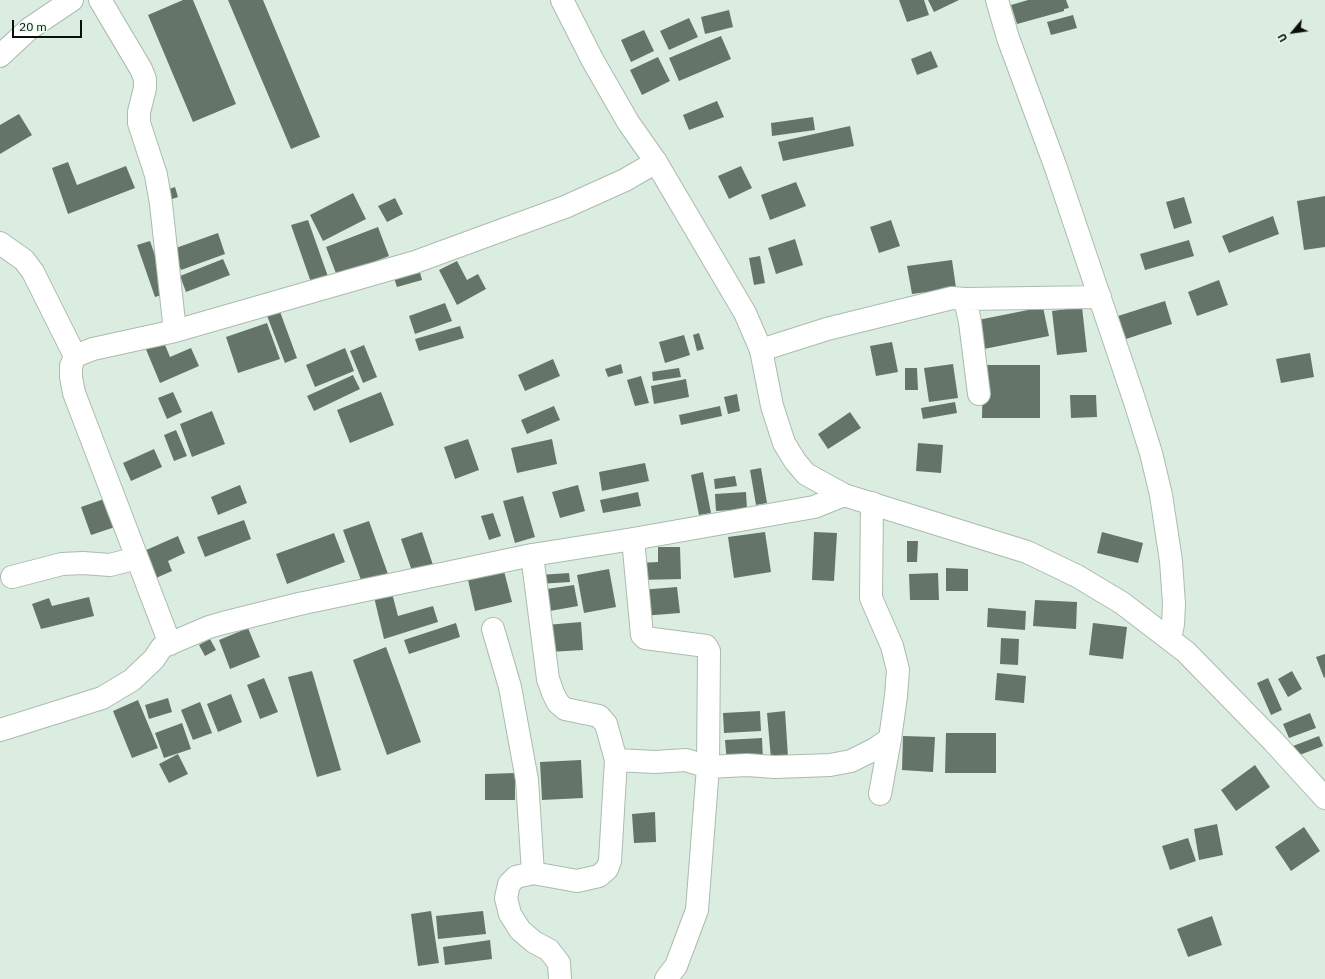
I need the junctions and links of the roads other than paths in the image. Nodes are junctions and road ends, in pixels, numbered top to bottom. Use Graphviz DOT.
graph roads {
  1 [pos="72,0"];
  2 [pos="100,0"];
  3 [pos="562,0"];
  4 [pos="997,0"];
  5 [pos="0,56"];
  6 [pos="656,162"];
  7 [pos="0,242"];
  8 [pos="1100,298"];
  9 [pos="966,299"];
  10 [pos="175,331"];
  11 [pos="761,350"];
  12 [pos="75,356"];
  13 [pos="979,394"];
  14 [pos="844,495"];
  15 [pos="872,503"];
  16 [pos="633,539"];
  17 [pos="532,555"];
  18 [pos="137,558"];
  19 [pos="12,577"];
  20 [pos="492,629"];
  21 [pos="1170,639"];
  22 [pos="170,644"];
  23 [pos="0,730"];
  24 [pos="890,739"];
  25 [pos="616,760"];
  26 [pos="708,767"];
  27 [pos="880,794"];
  28 [pos="1325,797"];
  29 [pos="533,873"];
  30 [pos="560,979"];
  31 [pos="666,979"];
  1 -- 5 [label="street"];
  2 -- 10 [label="street"];
  3 -- 6 [label="street"];
  4 -- 8 [label="street"];
  6 -- 10 [label="street"];
  6 -- 11 [label="street"];
  7 -- 12 [label="street"];
  8 -- 9 [label="street"];
  8 -- 21 [label="street"];
  9 -- 11 [label="street"];
  9 -- 13 [label="street"];
  10 -- 12 [label="street"];
  11 -- 14 [label="street"];
  12 -- 18 [label="street"];
  14 -- 15 [label="street"];
  14 -- 16 [label="street"];
  15 -- 21 [label="street"];
  15 -- 24 [label="street"];
  16 -- 17 [label="street"];
  16 -- 26 [label="street"];
  17 -- 22 [label="street"];
  17 -- 25 [label="street"];
  18 -- 19 [label="street"];
  18 -- 22 [label="street"];
  20 -- 29 [label="street"];
  21 -- 28 [label="street"];
  22 -- 23 [label="street"];
  24 -- 26 [label="street"];
  24 -- 27 [label="street"];
  25 -- 26 [label="street"];
  25 -- 29 [label="street"];
  26 -- 31 [label="street"];
  29 -- 30 [label="street"];
}
